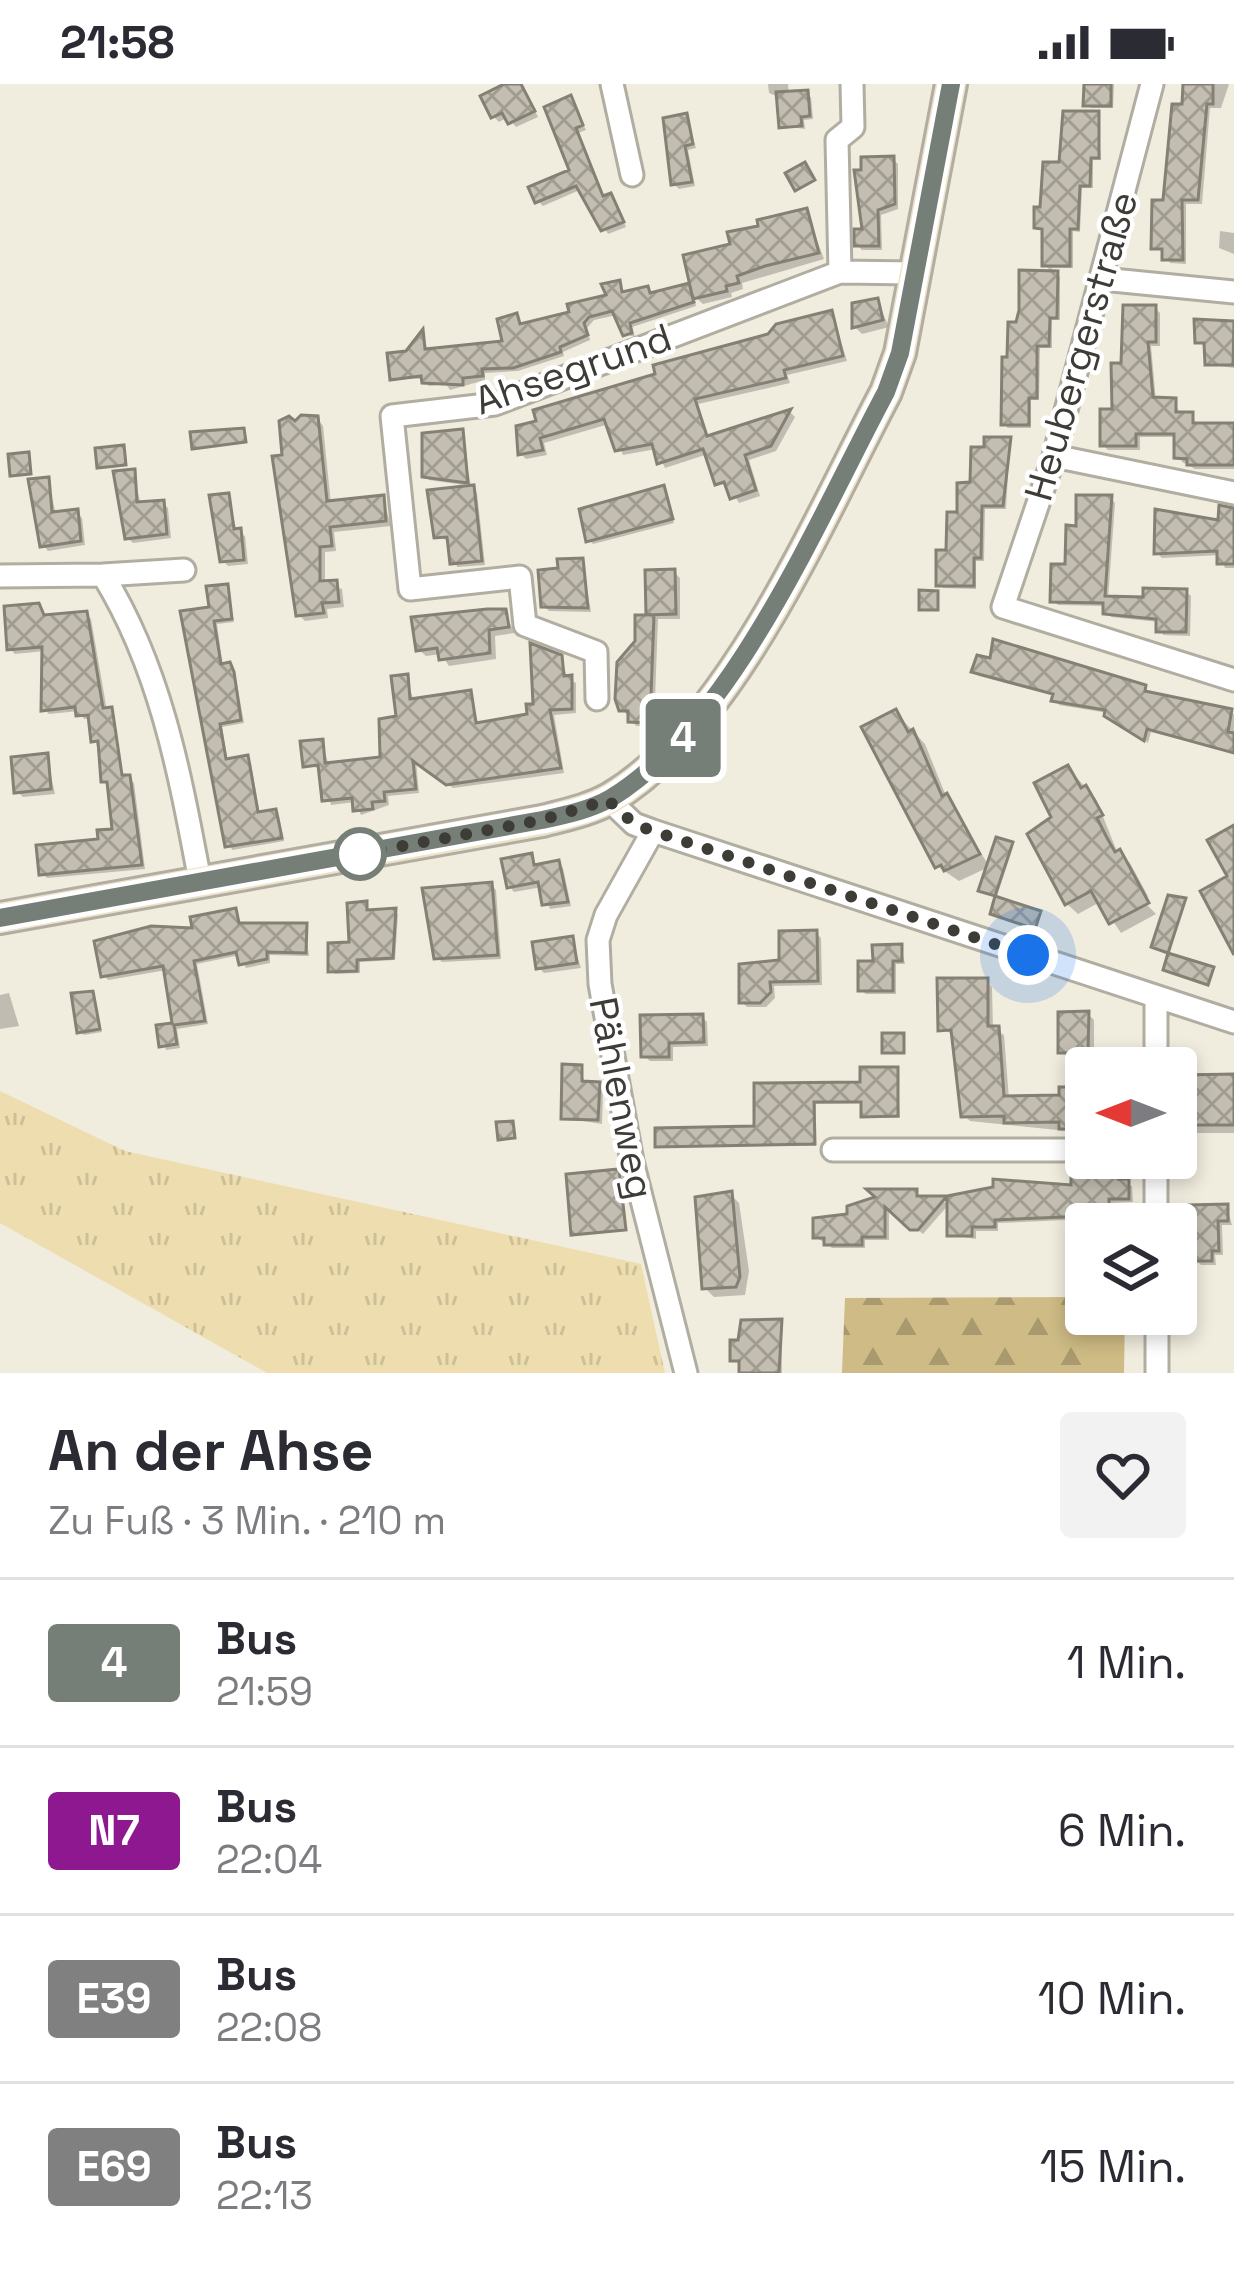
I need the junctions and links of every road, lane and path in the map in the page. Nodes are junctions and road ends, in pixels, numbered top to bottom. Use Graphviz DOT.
graph roads {
  1 [pos="612,84"];
  2 [pos="852,84"];
  3 [pos="951,84"];
  4 [pos="1152,84"];
  5 [pos="632,175"];
  6 [pos="840,272"];
  7 [pos="915,273"];
  8 [pos="1102,279"];
  9 [pos="1234,292"];
  10 [pos="1054,456"];
  11 [pos="1234,493"];
  12 [pos="184,570"];
  13 [pos="103,575"];
  14 [pos="0,576"];
  15 [pos="1234,680"];
  16 [pos="597,700"];
  17 [pos="608,800"];
  18 [pos="653,831"];
  19 [pos="200,881"];
  20 [pos="0,918"];
  21 [pos="1156,998"];
  22 [pos="1234,1022"];
  23 [pos="1156,1047"];
  24 [pos="833,1150"];
  25 [pos="1065,1150"];
  26 [pos="1157,1335"];
  27 [pos="686,1373"];
  28 [pos="1157,1373"];
  1 -- 5 [label="street"];
  2 -- 6 [label="street"];
  3 -- 7 [label="main road"];
  4 -- 8 [label="street, Heubergerstraße"];
  6 -- 7 [label="street, Ahsegrund"];
  6 -- 16 [label="street, Ahsegrund"];
  7 -- 17 [label="main road"];
  8 -- 9 [label="street"];
  8 -- 10 [label="street, Heubergerstraße"];
  10 -- 11 [label="street"];
  10 -- 15 [label="street, Heubergerstraße"];
  12 -- 13 [label="street"];
  13 -- 14 [label="street"];
  13 -- 19 [label="street"];
  17 -- 18 [label="street"];
  17 -- 19 [label="main road"];
  18 -- 21 [label="street"];
  18 -- 27 [label="street, Pählenweg"];
  19 -- 20 [label="main road"];
  21 -- 22 [label="street"];
  21 -- 23 [label="street"];
  24 -- 25 [label="street"];
  26 -- 28 [label="street"];
}
